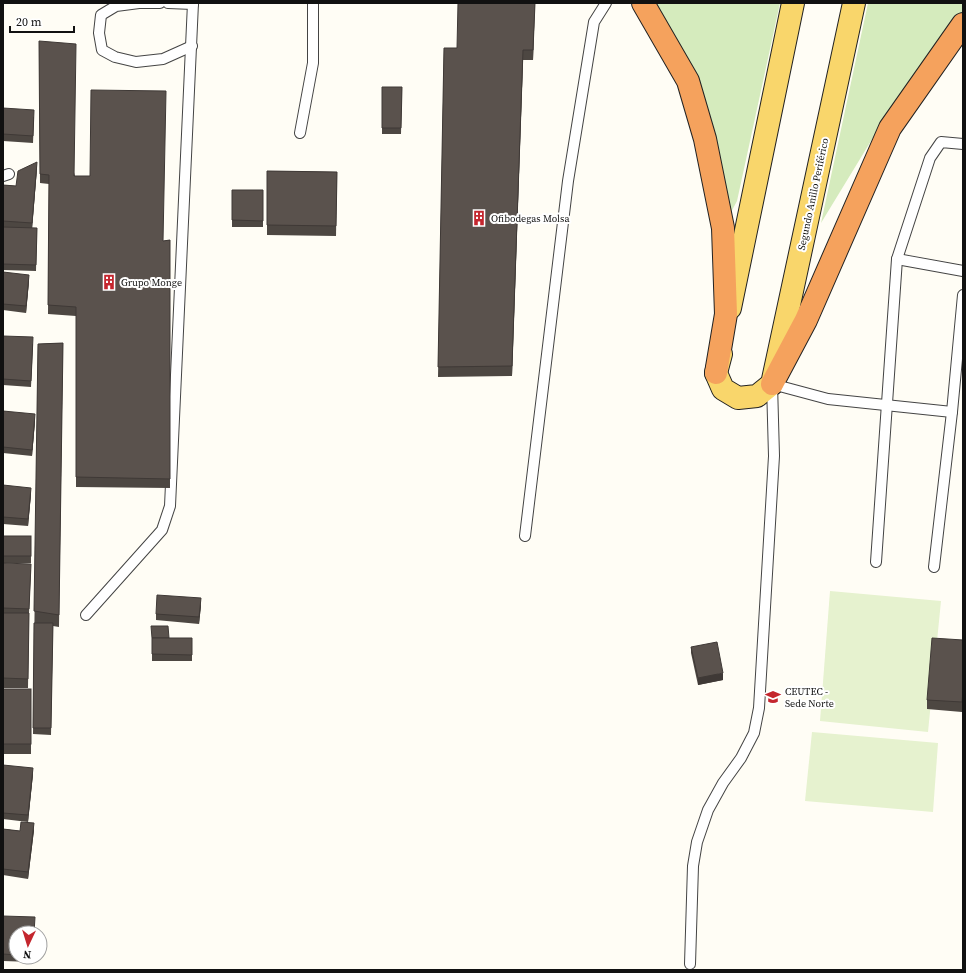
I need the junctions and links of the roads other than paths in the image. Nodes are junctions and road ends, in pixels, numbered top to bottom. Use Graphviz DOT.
graph roads {
  1 [pos="160,3"];
  2 [pos="168,3"];
  3 [pos="193,3"];
  4 [pos="313,3"];
  5 [pos="606,3"];
  6 [pos="643,3"];
  7 [pos="793,3"];
  8 [pos="854,3"];
  9 [pos="963,24"];
  10 [pos="192,46"];
  11 [pos="300,133"];
  12 [pos="963,144"];
  13 [pos="897,259"];
  14 [pos="963,271"];
  15 [pos="963,295"];
  16 [pos="716,373"];
  17 [pos="772,384"];
  18 [pos="888,406"];
  19 [pos="952,412"];
  20 [pos="525,536"];
  21 [pos="876,562"];
  22 [pos="934,567"];
  23 [pos="86,615"];
  24 [pos="690,964"];
  1 -- 10 [label="lane"];
  2 -- 3 [label="lane"];
  3 -- 10 [label="lane"];
  4 -- 11 [label="lane"];
  5 -- 20 [label="lane"];
  6 -- 16 [label="highway"];
  7 -- 16 [label="main road"];
  8 -- 17 [label="main road, Segundo Anillo Periférico"];
  9 -- 17 [label="highway"];
  10 -- 23 [label="lane"];
  12 -- 13 [label="lane"];
  13 -- 14 [label="lane"];
  13 -- 18 [label="lane"];
  15 -- 19 [label="lane"];
  16 -- 17 [label="main road"];
  17 -- 18 [label="lane"];
  17 -- 24 [label="lane"];
  18 -- 19 [label="lane"];
  18 -- 21 [label="lane"];
  19 -- 22 [label="lane"];
}
